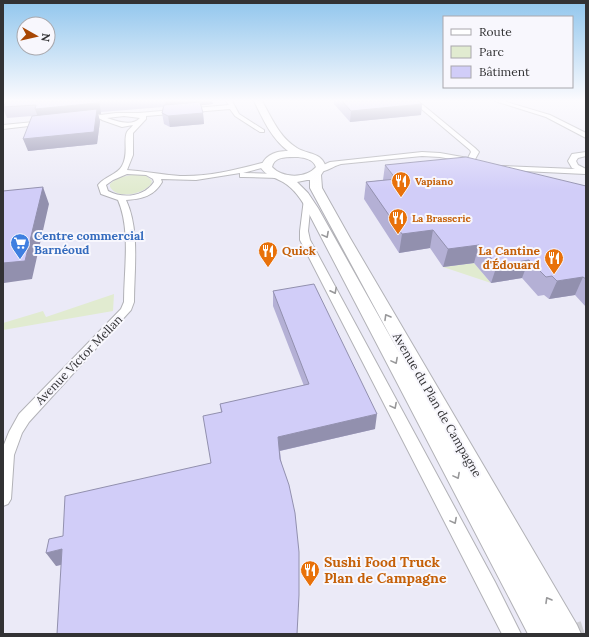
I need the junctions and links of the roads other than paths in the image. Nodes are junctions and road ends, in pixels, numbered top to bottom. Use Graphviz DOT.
graph roads {
  1 [pos="128,131"];
  2 [pos="262,131"];
  3 [pos="274,131"];
  4 [pos="451,131"];
  5 [pos="576,131"];
  6 [pos="130,133"];
  7 [pos="586,136"];
  8 [pos="586,154"];
  9 [pos="130,159"];
  10 [pos="358,160"];
  11 [pos="270,161"];
  12 [pos="572,161"];
  13 [pos="313,164"];
  14 [pos="495,166"];
  15 [pos="542,170"];
  16 [pos="141,172"];
  17 [pos="586,172"];
  18 [pos="120,174"];
  19 [pos="153,175"];
  20 [pos="217,175"];
  21 [pos="281,177"];
  22 [pos="186,178"];
  23 [pos="156,186"];
  24 [pos="136,196"];
  25 [pos="121,198"];
  26 [pos="308,200"];
  27 [pos="128,216"];
  28 [pos="3,499"];
  29 [pos="512,634"];
  30 [pos="542,634"];
  31 [pos="568,634"];
  1 -- 6 [label="street"];
  2 -- 11 [label="main road"];
  3 -- 13 [label="main road"];
  4 -- 10 [label="street"];
  5 -- 7 [label="street"];
  6 -- 9 [label="street"];
  8 -- 12 [label="street"];
  9 -- 16 [label="street"];
  9 -- 18 [label="street"];
  10 -- 13 [label="street"];
  10 -- 13 [label="street"];
  11 -- 13 [label="main road"];
  11 -- 20 [label="street"];
  11 -- 21 [label="main road, Avenue du Plan de Campagne"];
  12 -- 15 [label="street"];
  12 -- 17 [label="street"];
  13 -- 21 [label="main road"];
  31 -- 13 [label="main road, Avenue du Plan de Campagne, one-way"];
  14 -- 15 [label="street"];
  15 -- 17 [label="street"];
  16 -- 18 [label="street"];
  16 -- 19 [label="street"];
  18 -- 25 [label="street"];
  19 -- 22 [label="street"];
  19 -- 23 [label="street"];
  20 -- 21 [label="street"];
  20 -- 22 [label="street"];
  21 -- 26 [label="main road, Avenue du Plan de Campagne"];
  22 -- 23 [label="street"];
  23 -- 24 [label="street"];
  24 -- 25 [label="street"];
  24 -- 27 [label="street, Avenue Victor Mellan"];
  25 -- 27 [label="street, Avenue Victor Mellan"];
  26 -- 29 [label="street, one-way"];
  26 -- 30 [label="main road, Avenue du Plan de Campagne, one-way"];
  27 -- 28 [label="street, Avenue Victor Mellan"];
}
